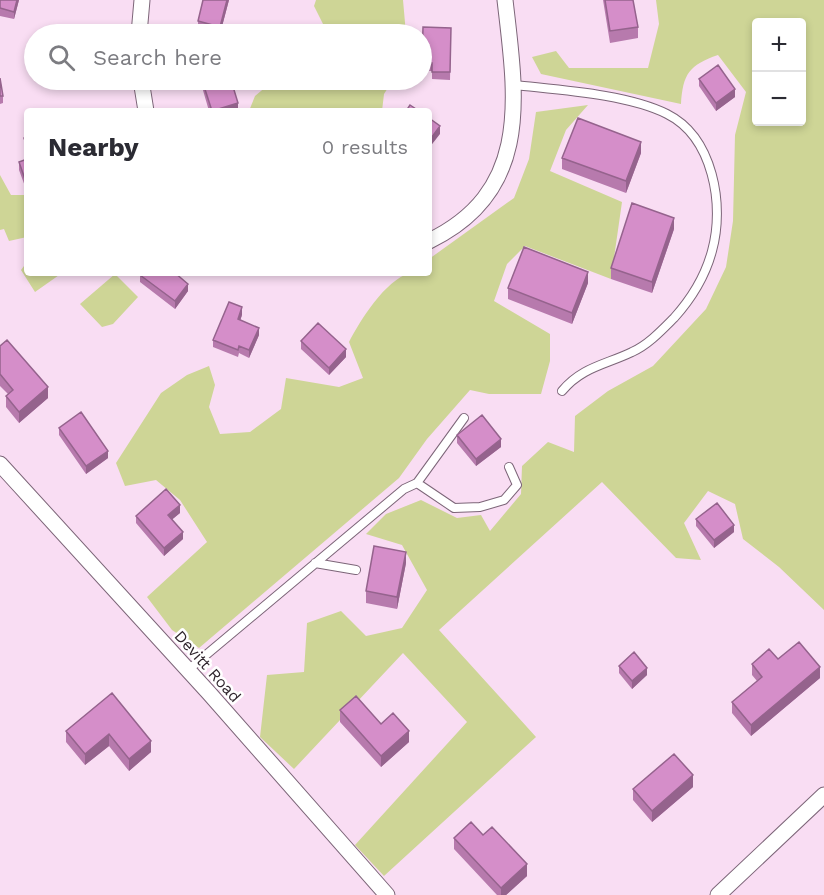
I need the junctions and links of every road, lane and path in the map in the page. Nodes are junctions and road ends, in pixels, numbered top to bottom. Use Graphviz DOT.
graph roads {
  1 [pos="142,0"];
  2 [pos="505,0"];
  3 [pos="140,24"];
  4 [pos="515,86"];
  5 [pos="143,90"];
  6 [pos="146,108"];
  7 [pos="432,239"];
  8 [pos="562,391"];
  9 [pos="464,418"];
  10 [pos="0,464"];
  11 [pos="509,467"];
  12 [pos="417,483"];
  13 [pos="315,563"];
  14 [pos="356,570"];
  15 [pos="188,670"];
  16 [pos="824,795"];
  17 [pos="387,895"];
  18 [pos="718,895"];
  1 -- 3 [label="street"];
  2 -- 4 [label="street"];
  4 -- 7 [label="street"];
  4 -- 8 [label="lane"];
  5 -- 6 [label="street"];
  9 -- 12 [label="lane"];
  10 -- 15 [label="street, Devitt Road"];
  11 -- 12 [label="lane"];
  12 -- 13 [label="lane"];
  13 -- 14 [label="lane"];
  13 -- 15 [label="lane"];
  15 -- 17 [label="street, Devitt Road"];
  16 -- 18 [label="street"];
}
